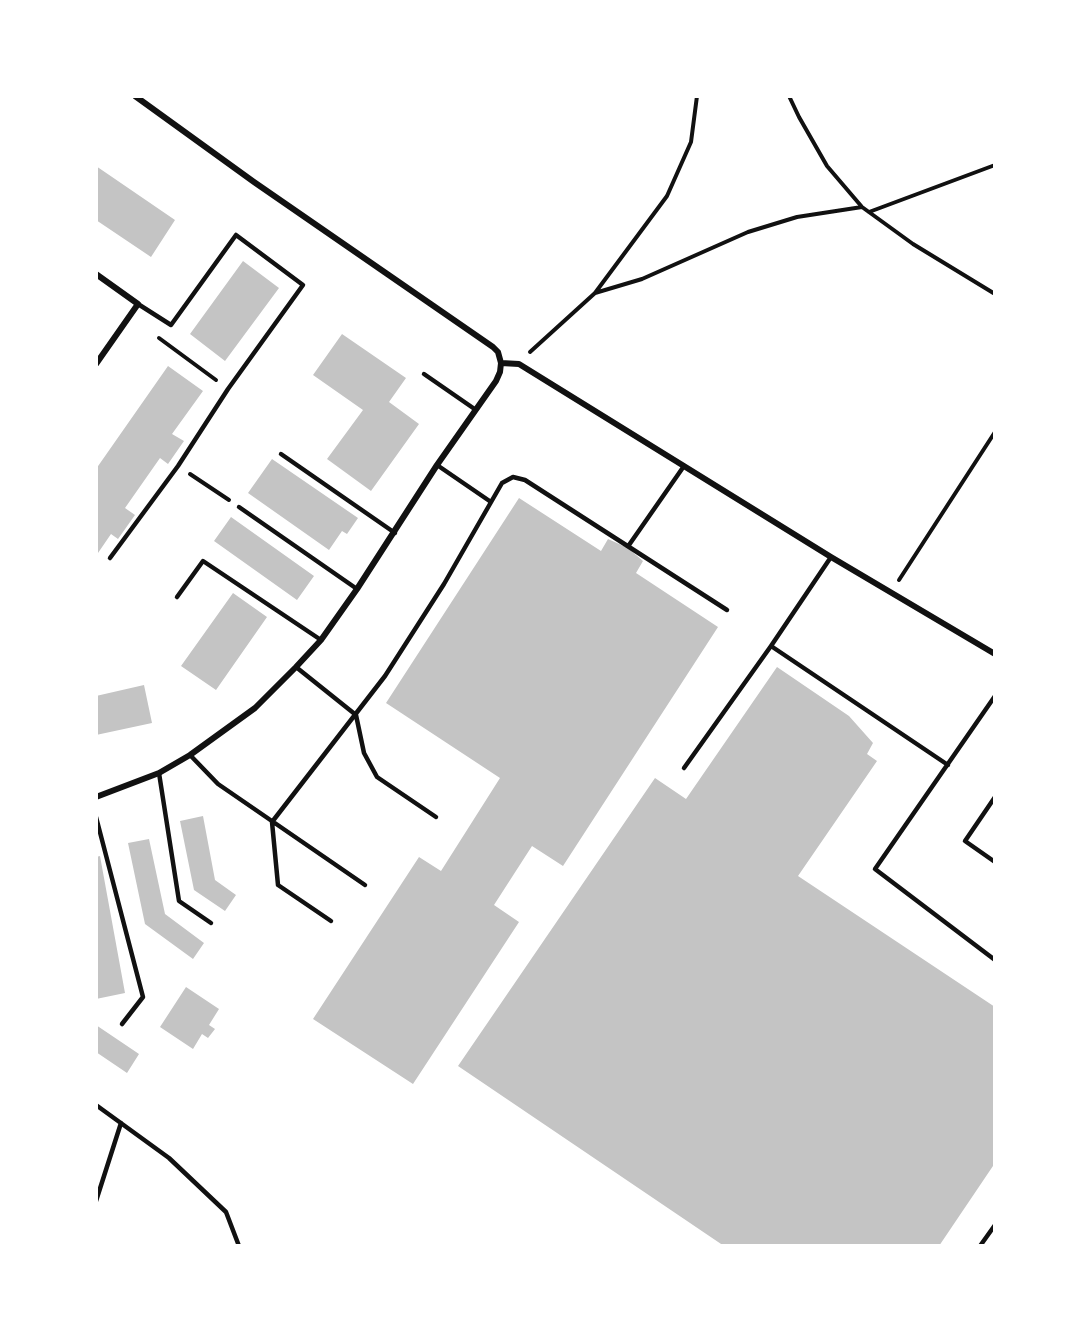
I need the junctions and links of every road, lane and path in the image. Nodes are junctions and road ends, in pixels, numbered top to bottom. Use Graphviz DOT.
graph roads {
  1 [pos="135,96"];
  2 [pos="697,96"];
  3 [pos="789,96"];
  4 [pos="995,165"];
  5 [pos="862,207"];
  6 [pos="869,212"];
  7 [pos="96,274"];
  8 [pos="595,293"];
  9 [pos="995,294"];
  10 [pos="138,304"];
  11 [pos="156,336"];
  12 [pos="501,363"];
  13 [pos="96,364"];
  14 [pos="519,364"];
  15 [pos="424,374"];
  16 [pos="228,389"];
  17 [pos="476,410"];
  18 [pos="995,432"];
  19 [pos="281,454"];
  20 [pos="437,465"];
  21 [pos="178,466"];
  22 [pos="684,466"];
  23 [pos="491,502"];
  24 [pos="239,507"];
  25 [pos="395,532"];
  26 [pos="629,545"];
  27 [pos="831,557"];
  28 [pos="110,558"];
  29 [pos="357,590"];
  30 [pos="891,593"];
  31 [pos="177,597"];
  32 [pos="728,610"];
  33 [pos="321,640"];
  34 [pos="771,646"];
  35 [pos="995,654"];
  36 [pos="296,667"];
  37 [pos="995,696"];
  38 [pos="356,715"];
  39 [pos="190,755"];
  40 [pos="948,765"];
  41 [pos="684,768"];
  42 [pos="159,773"];
  43 [pos="96,797"];
  44 [pos="995,797"];
  45 [pos="96,817"];
  46 [pos="436,817"];
  47 [pos="272,822"];
  48 [pos="995,862"];
  49 [pos="365,885"];
  50 [pos="331,921"];
  51 [pos="211,923"];
  52 [pos="995,960"];
  53 [pos="122,1024"];
  54 [pos="96,1105"];
  55 [pos="121,1123"];
  56 [pos="96,1201"];
  57 [pos="995,1225"];
  58 [pos="239,1246"];
  59 [pos="980,1246"];
  1 -- 12 [label="street"];
  2 -- 8 [label="path"];
  3 -- 5 [label="path"];
  4 -- 6 [label="path"];
  5 -- 6 [label="path"];
  5 -- 8 [label="path"];
  6 -- 9 [label="path"];
  7 -- 10 [label="street"];
  8 -- 14 [label="path"];
  10 -- 13 [label="street"];
  10 -- 16 [label="lane"];
  11 -- 16 [label="path"];
  12 -- 14 [label="street"];
  12 -- 17 [label="street"];
  14 -- 22 [label="street"];
  15 -- 17 [label="lane"];
  16 -- 21 [label="lane"];
  17 -- 20 [label="street"];
  18 -- 30 [label="path"];
  19 -- 25 [label="lane"];
  20 -- 23 [label="lane"];
  20 -- 25 [label="street"];
  21 -- 24 [label="path"];
  21 -- 28 [label="lane"];
  22 -- 26 [label="lane"];
  22 -- 27 [label="street"];
  23 -- 26 [label="lane"];
  23 -- 38 [label="lane"];
  24 -- 29 [label="lane"];
  25 -- 29 [label="street"];
  26 -- 32 [label="lane"];
  27 -- 30 [label="street"];
  27 -- 34 [label="lane"];
  29 -- 33 [label="street"];
  30 -- 35 [label="street"];
  31 -- 33 [label="lane"];
  33 -- 36 [label="street"];
  34 -- 40 [label="lane"];
  34 -- 41 [label="lane"];
  36 -- 38 [label="lane"];
  36 -- 39 [label="street"];
  37 -- 40 [label="lane"];
  38 -- 46 [label="lane"];
  38 -- 47 [label="lane"];
  39 -- 42 [label="street"];
  39 -- 47 [label="lane"];
  40 -- 52 [label="lane"];
  42 -- 43 [label="street"];
  42 -- 51 [label="lane"];
  44 -- 48 [label="lane"];
  45 -- 53 [label="lane"];
  47 -- 49 [label="lane"];
  47 -- 50 [label="lane"];
  54 -- 55 [label="lane"];
  55 -- 56 [label="lane"];
  55 -- 58 [label="lane"];
  57 -- 59 [label="lane"];
}
